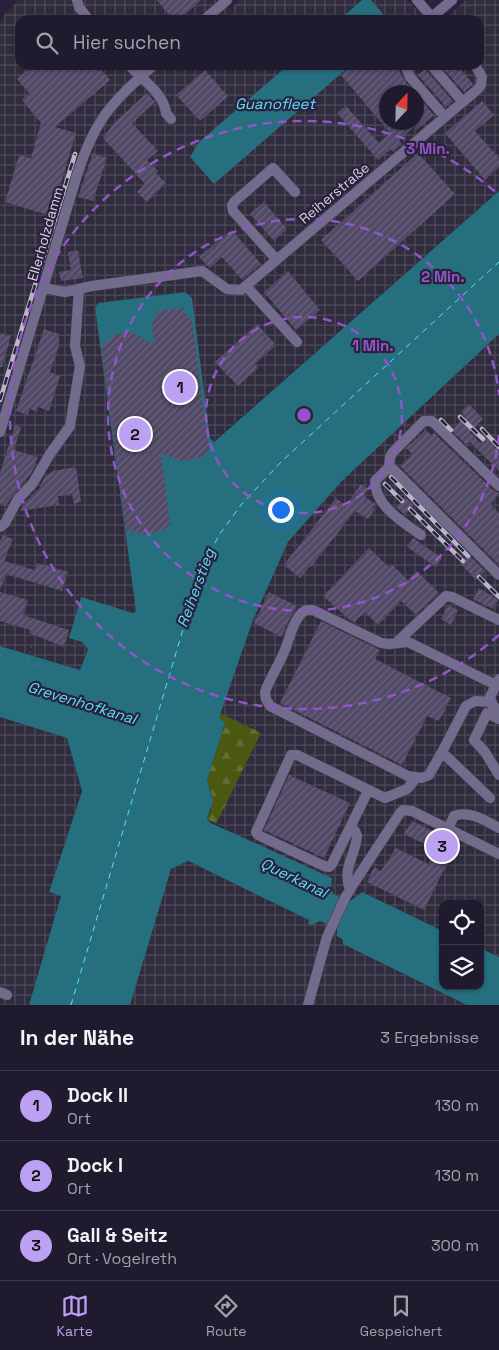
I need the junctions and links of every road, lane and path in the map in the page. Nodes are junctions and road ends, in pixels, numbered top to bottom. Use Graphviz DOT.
graph roads {
  1 [pos="77,0"];
  2 [pos="226,0"];
  3 [pos="417,0"];
  4 [pos="452,0"];
  5 [pos="85,15"];
  6 [pos="210,15"];
  7 [pos="430,15"];
  8 [pos="437,15"];
  9 [pos="133,70"];
  10 [pos="149,70"];
  11 [pos="407,70"];
  12 [pos="435,70"];
  13 [pos="479,70"];
  14 [pos="140,78"];
  15 [pos="463,102"];
  16 [pos="445,117"];
  17 [pos="172,119"];
  18 [pos="294,192"];
  19 [pos="272,262"];
  20 [pos="246,286"];
  21 [pos="44,288"];
  22 [pos="79,289"];
  23 [pos="297,342"];
  24 [pos="0,432"];
  25 [pos="389,468"];
  26 [pos="499,486"];
  27 [pos="0,527"];
  28 [pos="421,534"];
  29 [pos="499,575"];
  30 [pos="499,620"];
  31 [pos="409,631"];
  32 [pos="403,642"];
  33 [pos="32,644"];
  34 [pos="429,645"];
  35 [pos="0,655"];
  36 [pos="26,663"];
  37 [pos="498,680"];
  38 [pos="96,683"];
  39 [pos="490,702"];
  40 [pos="499,710"];
  41 [pos="499,719"];
  42 [pos="442,752"];
  43 [pos="499,775"];
  44 [pos="416,778"];
  45 [pos="368,791"];
  46 [pos="385,798"];
  47 [pos="490,798"];
  48 [pos="405,810"];
  49 [pos="350,828"];
  50 [pos="499,828"];
  51 [pos="448,829"];
  52 [pos="499,854"];
  53 [pos="347,894"];
  54 [pos="308,1005"];
  1 -- 5 [label="street"];
  2 -- 6 [label="street"];
  3 -- 7 [label="street"];
  4 -- 8 [label="street"];
  9 -- 14 [label="street"];
  10 -- 14 [label="street, Ellerholzdamm"];
  11 -- 16 [label="street"];
  12 -- 15 [label="street"];
  13 -- 15 [label="street, Reiherstraße"];
  14 -- 17 [label="street"];
  14 -- 21 [label="street, Ellerholzdamm"];
  15 -- 16 [label="street, Reiherstraße"];
  16 -- 19 [label="street, Reiherstraße"];
  18 -- 19 [label="street"];
  19 -- 20 [label="street, Reiherstraße"];
  20 -- 22 [label="street"];
  20 -- 23 [label="street"];
  21 -- 22 [label="street"];
  21 -- 24 [label="street, Ellerholzdamm"];
  22 -- 27 [label="street"];
  25 -- 26 [label="street"];
  25 -- 28 [label="street"];
  25 -- 29 [label="street"];
  30 -- 31 [label="street"];
  31 -- 32 [label="street"];
  31 -- 34 [label="street"];
  32 -- 34 [label="street"];
  32 -- 37 [label="street"];
  32 -- 44 [label="street"];
  33 -- 36 [label="path"];
  34 -- 37 [label="street"];
  35 -- 36 [label="path"];
  36 -- 38 [label="path"];
  37 -- 39 [label="street"];
  39 -- 40 [label="street"];
  39 -- 42 [label="street"];
  41 -- 43 [label="street"];
  42 -- 44 [label="street"];
  42 -- 47 [label="street"];
  44 -- 46 [label="street"];
  45 -- 46 [label="street"];
  45 -- 49 [label="street"];
  45 -- 49 [label="street"];
  46 -- 48 [label="street"];
  48 -- 51 [label="street"];
  48 -- 53 [label="street"];
  49 -- 53 [label="street"];
  50 -- 51 [label="street"];
  51 -- 52 [label="street"];
  53 -- 54 [label="street"];
}
